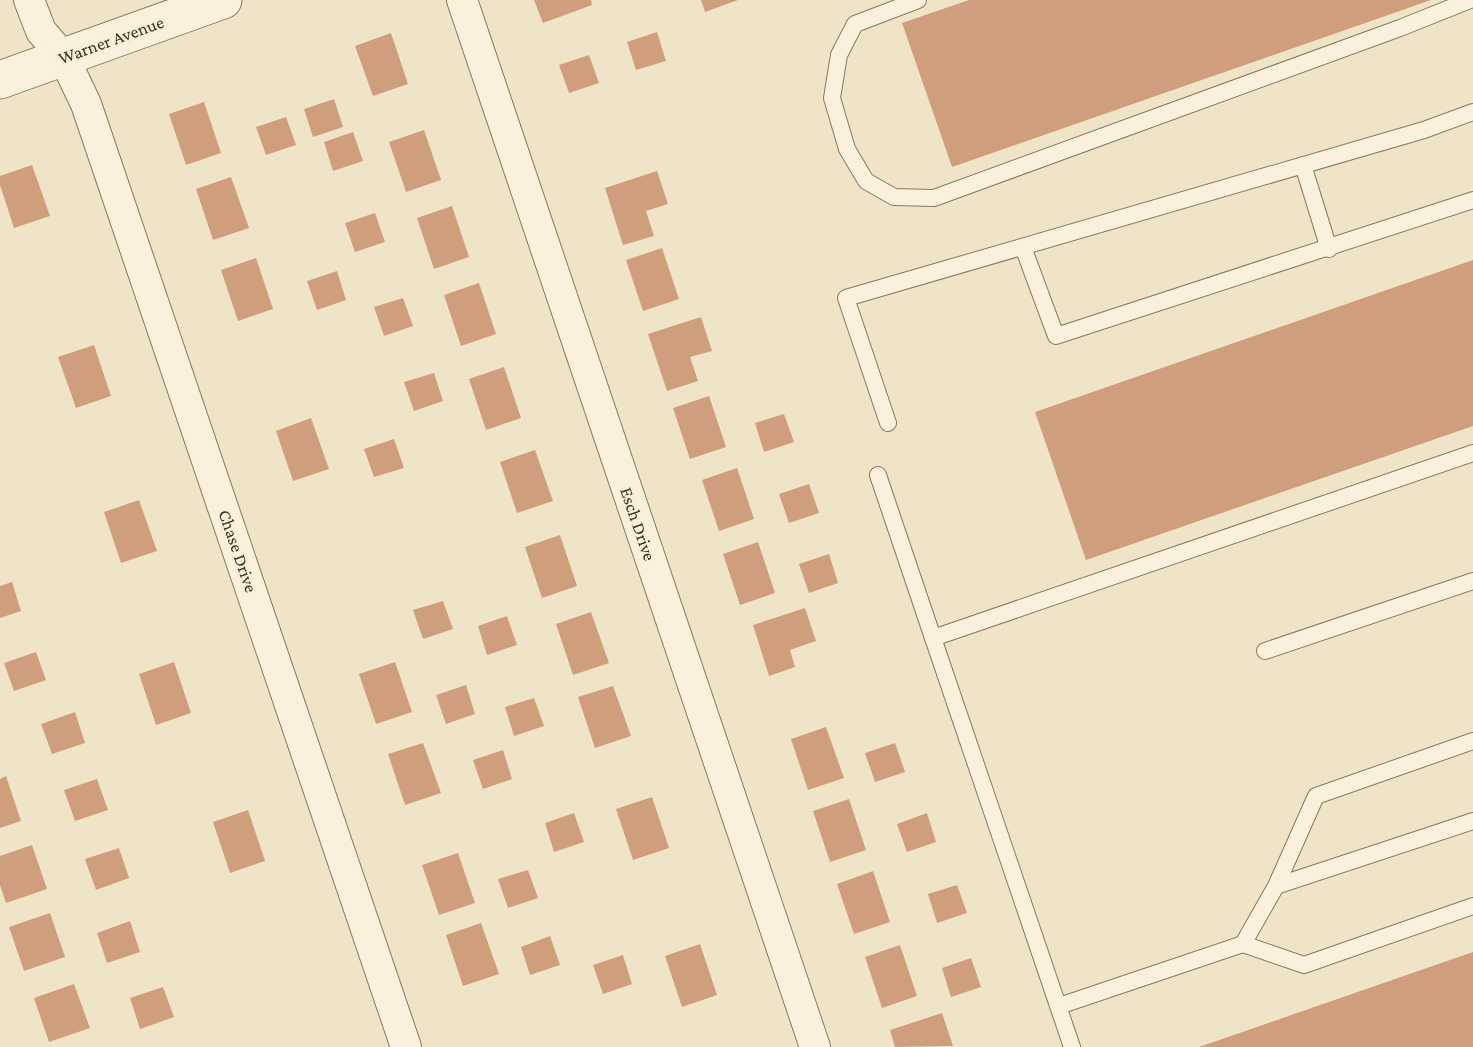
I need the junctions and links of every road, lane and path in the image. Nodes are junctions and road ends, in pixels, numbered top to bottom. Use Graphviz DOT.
graph roads {
  1 [pos="29,0"];
  2 [pos="223,0"];
  3 [pos="462,0"];
  4 [pos="918,0"];
  5 [pos="1470,0"];
  6 [pos="64,58"];
  7 [pos="0,80"];
  8 [pos="1473,112"];
  9 [pos="1303,165"];
  10 [pos="1473,200"];
  11 [pos="1023,247"];
  12 [pos="1329,249"];
  13 [pos="888,423"];
  14 [pos="1473,453"];
  15 [pos="878,475"];
  16 [pos="1473,581"];
  17 [pos="933,638"];
  18 [pos="1265,651"];
  19 [pos="1473,741"];
  20 [pos="1473,821"];
  21 [pos="1276,886"];
  22 [pos="1473,906"];
  23 [pos="1242,944"];
  24 [pos="1059,1006"];
  25 [pos="406,1047"];
  26 [pos="815,1047"];
  27 [pos="1072,1047"];
  1 -- 6 [label="street, Chase Drive"];
  2 -- 6 [label="street, Warner Avenue"];
  3 -- 26 [label="street, Esch Drive"];
  4 -- 5 [label="lane"];
  6 -- 7 [label="street, Warner Avenue"];
  6 -- 25 [label="street, Chase Drive"];
  8 -- 9 [label="lane"];
  9 -- 11 [label="lane"];
  9 -- 12 [label="lane"];
  10 -- 12 [label="lane"];
  11 -- 12 [label="lane"];
  11 -- 13 [label="lane"];
  14 -- 17 [label="lane"];
  15 -- 17 [label="lane"];
  16 -- 18 [label="lane"];
  17 -- 24 [label="lane"];
  19 -- 21 [label="lane"];
  20 -- 21 [label="lane"];
  21 -- 23 [label="lane"];
  22 -- 23 [label="lane"];
  23 -- 24 [label="lane"];
  24 -- 27 [label="lane"];
}
